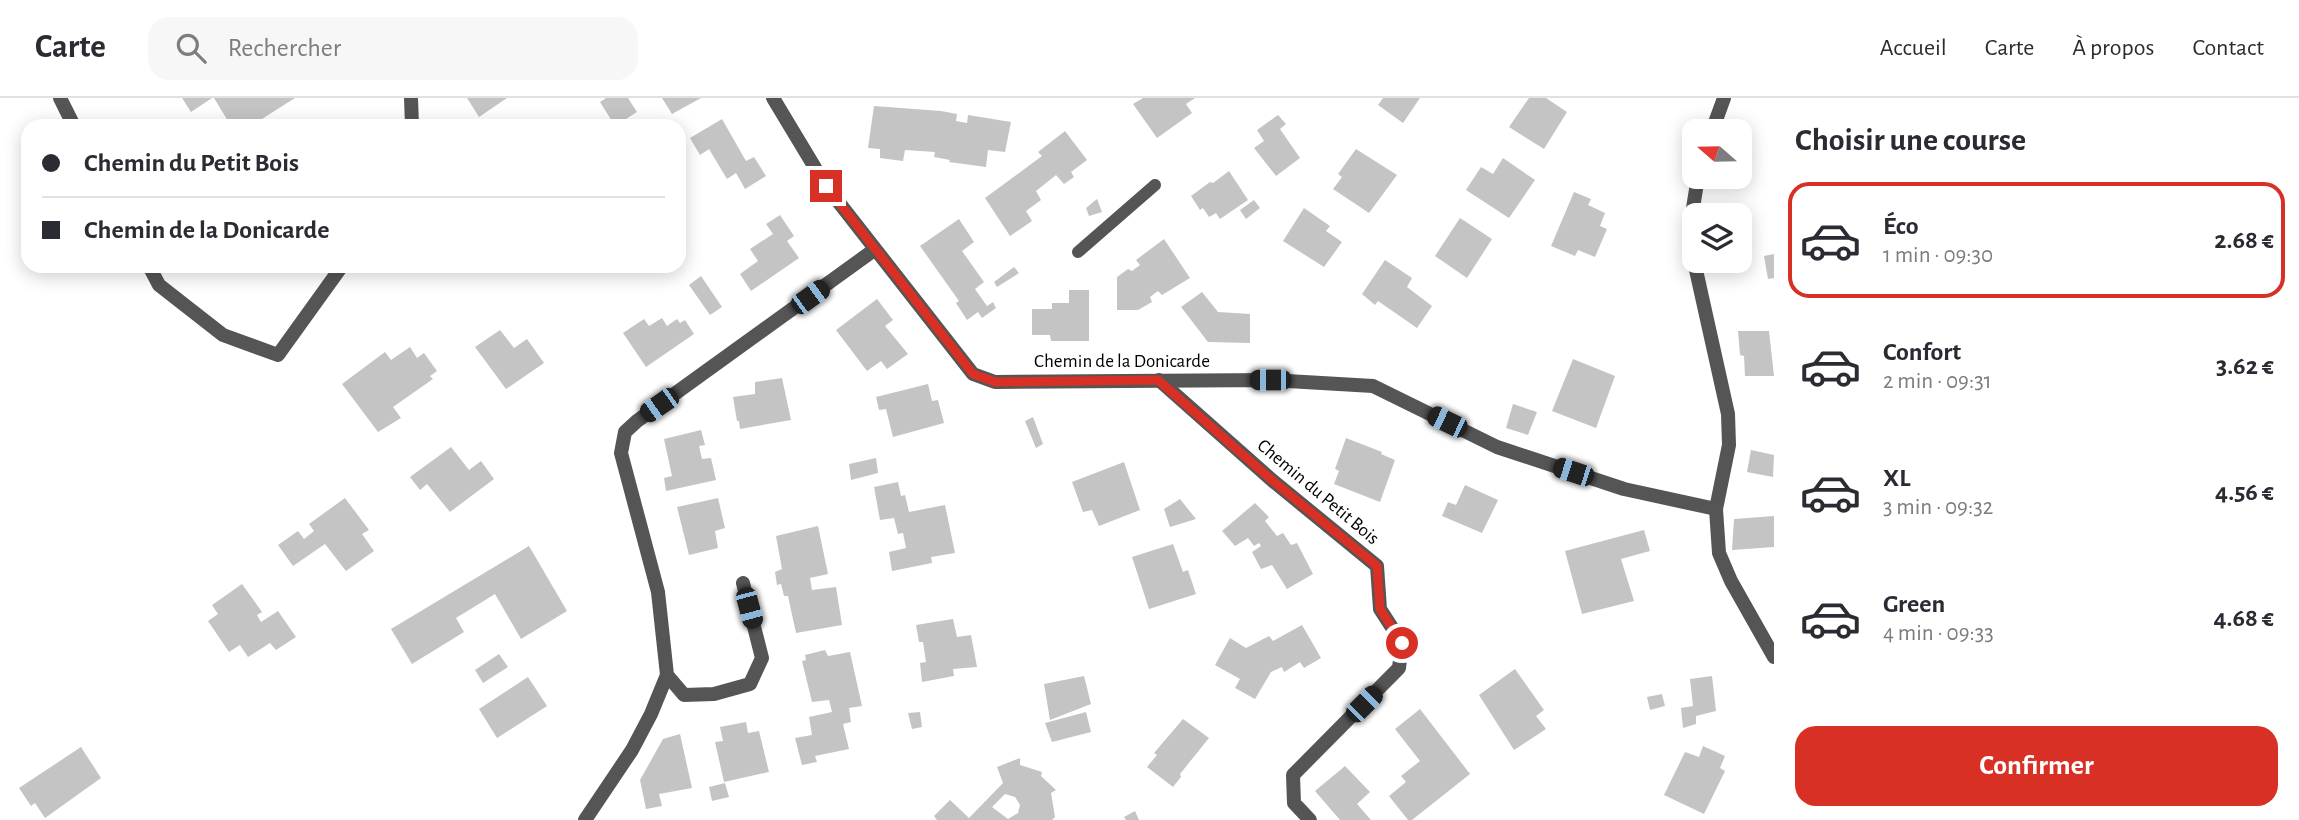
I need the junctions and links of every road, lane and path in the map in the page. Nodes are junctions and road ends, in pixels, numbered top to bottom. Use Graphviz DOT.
graph roads {
  1 [pos="60,98"];
  2 [pos="411,98"];
  3 [pos="774,98"];
  4 [pos="1724,98"];
  5 [pos="71,119"];
  6 [pos="412,119"];
  7 [pos="1716,119"];
  8 [pos="1155,185"];
  9 [pos="874,250"];
  10 [pos="1078,251"];
  11 [pos="153,273"];
  12 [pos="337,273"];
  13 [pos="1697,273"];
  14 [pos="1158,380"];
  15 [pos="1716,509"];
  16 [pos="743,583"];
  17 [pos="1774,657"];
  18 [pos="667,675"];
  19 [pos="585,820"];
  20 [pos="1310,820"];
  1 -- 5 [label="street"];
  2 -- 6 [label="street"];
  3 -- 9 [label="street, Chemin de la Donicarde"];
  4 -- 7 [label="street"];
  8 -- 10 [label="lane"];
  9 -- 14 [label="street, Chemin de la Donicarde"];
  9 -- 18 [label="street"];
  11 -- 12 [label="street"];
  13 -- 15 [label="street"];
  14 -- 15 [label="street, Chemin de la Donicarde"];
  14 -- 20 [label="street, Chemin du Petit Bois"];
  15 -- 17 [label="street"];
  16 -- 18 [label="street"];
  18 -- 19 [label="street"];
}
